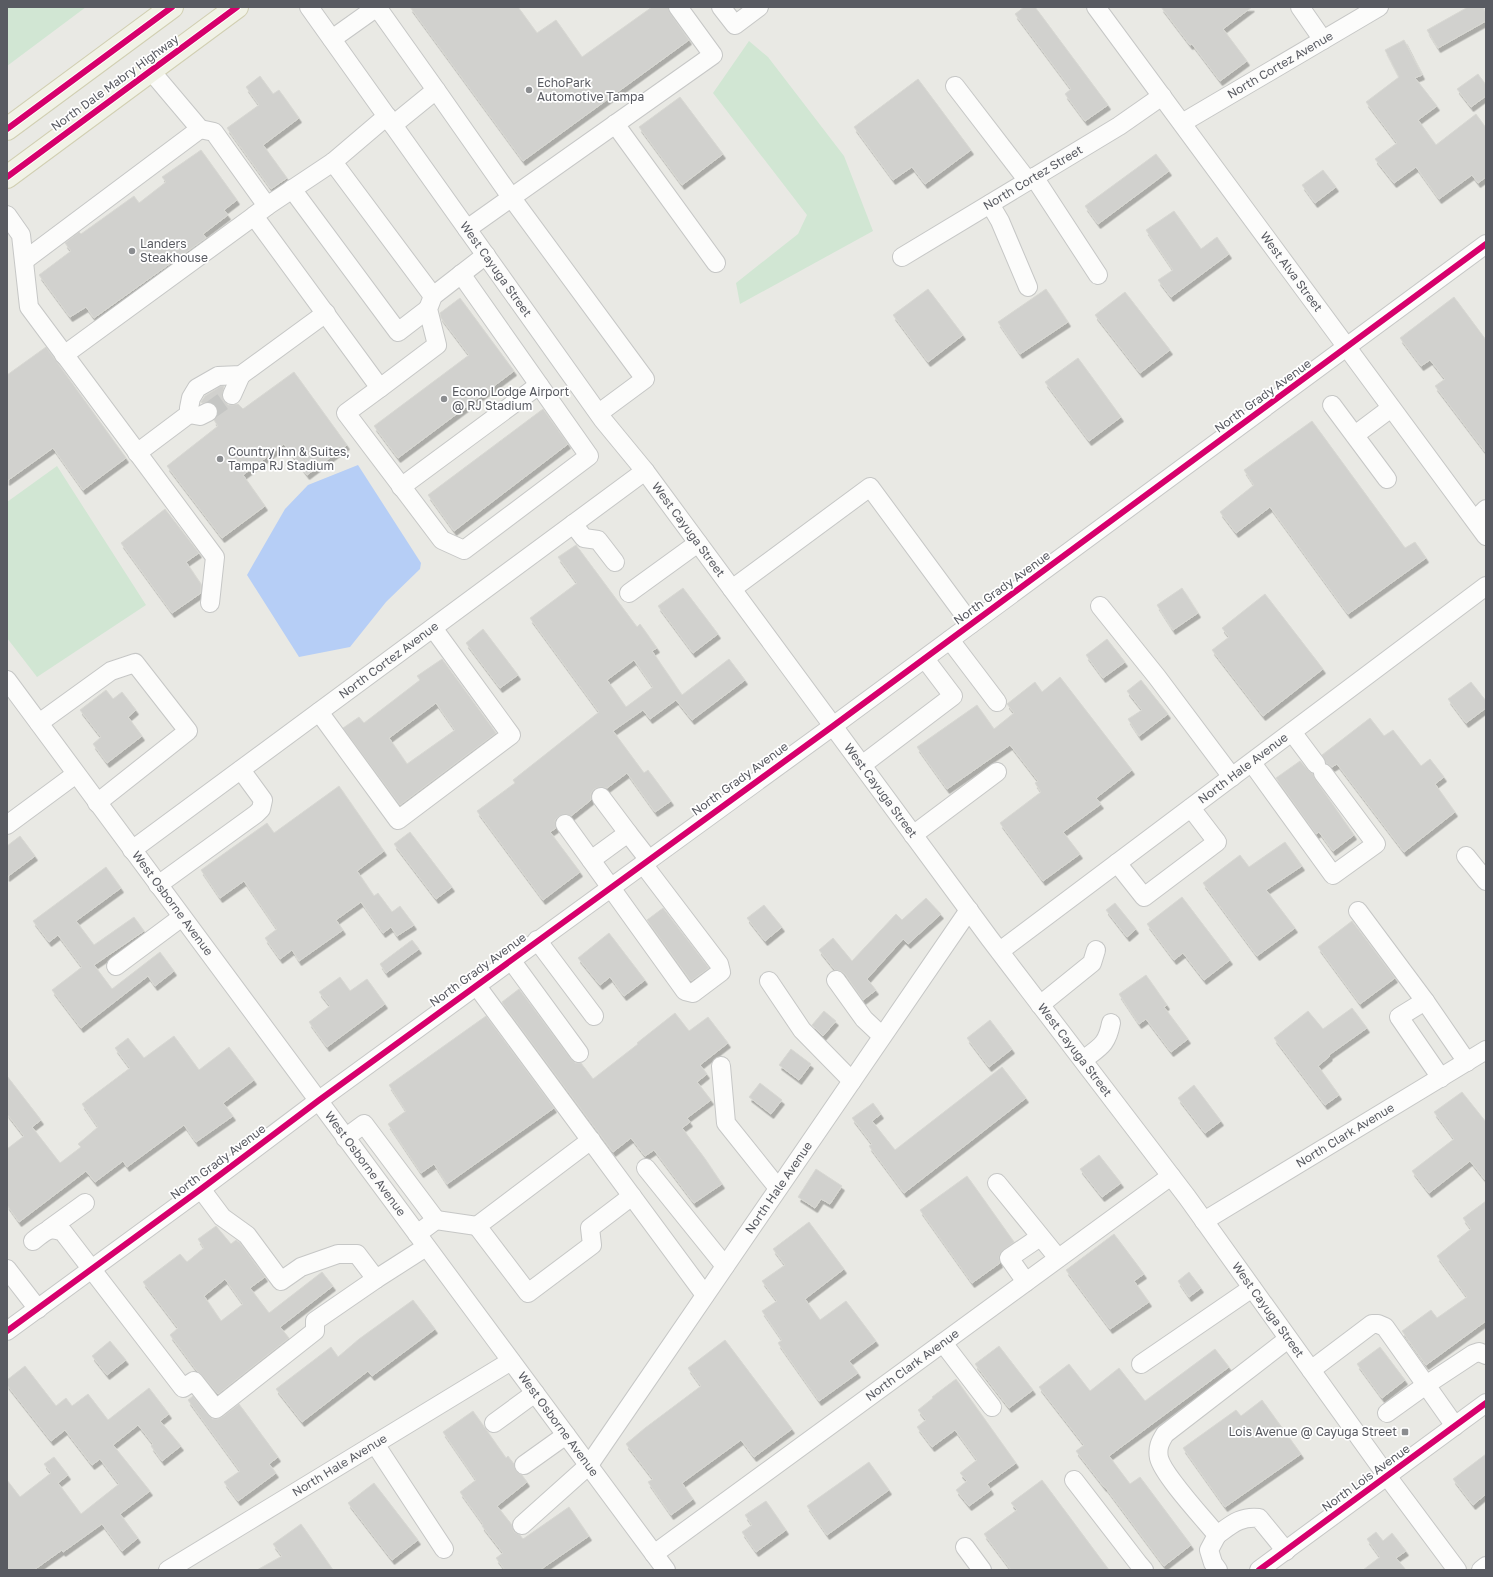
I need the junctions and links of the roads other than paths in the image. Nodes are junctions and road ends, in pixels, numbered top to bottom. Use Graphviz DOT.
graph roads {
  1 [pos="172,7"];
  2 [pos="237,7"];
  3 [pos="309,7"];
  4 [pos="377,7"];
  5 [pos="678,7"];
  6 [pos="721,7"];
  7 [pos="759,7"];
  8 [pos="1096,7"];
  9 [pos="1300,7"];
  10 [pos="1379,7"];
  11 [pos="332,39"];
  12 [pos="1322,40"];
  13 [pos="151,71"];
  14 [pos="955,86"];
  15 [pos="436,90"];
  16 [pos="1162,96"];
  17 [pos="390,120"];
  18 [pos="1182,123"];
  19 [pos="615,124"];
  20 [pos="200,129"];
  21 [pos="7,130"];
  22 [pos="333,162"];
  23 [pos="7,177"];
  24 [pos="1031,179"];
  25 [pos="292,189"];
  26 [pos="512,197"];
  27 [pos="990,204"];
  28 [pos="261,211"];
  29 [pos="7,215"];
  30 [pos="467,229"];
  31 [pos="1485,247"];
  32 [pos="486,255"];
  33 [pos="902,257"];
  34 [pos="25,260"];
  35 [pos="716,263"];
  36 [pos="461,274"];
  37 [pos="1098,275"];
  38 [pos="1028,287"];
  39 [pos="431,303"];
  40 [pos="326,313"];
  41 [pos="1347,348"];
  42 [pos="64,355"];
  43 [pos="241,374"];
  44 [pos="539,385"];
  45 [pos="380,388"];
  46 [pos="232,395"];
  47 [pos="1332,404"];
  48 [pos="1391,408"];
  49 [pos="208,412"];
  50 [pos="599,413"];
  51 [pos="189,414"];
  52 [pos="1354,435"];
  53 [pos="137,452"];
  54 [pos="645,471"];
  55 [pos="1387,479"];
  56 [pos="401,487"];
  57 [pos="1480,515"];
  58 [pos="573,524"];
  59 [pos="1486,536"];
  60 [pos="698,543"];
  61 [pos="615,562"];
  62 [pos="1486,586"];
  63 [pos="732,589"];
  64 [pos="629,593"];
  65 [pos="210,603"];
  66 [pos="1100,606"];
  67 [pos="971,624"];
  68 [pos="433,628"];
  69 [pos="950,640"];
  70 [pos="924,658"];
  71 [pos="7,680"];
  72 [pos="997,702"];
  73 [pos="319,712"];
  74 [pos="39,723"];
  75 [pos="832,726"];
  76 [pos="1292,732"];
  77 [pos="1252,763"];
  78 [pos="862,765"];
  79 [pos="241,770"];
  80 [pos="997,772"];
  81 [pos="76,774"];
  82 [pos="1232,777"];
  83 [pos="601,797"];
  84 [pos="97,803"];
  85 [pos="1191,808"];
  86 [pos="565,824"];
  87 [pos="7,826"];
  88 [pos="628,832"];
  89 [pos="913,835"];
  90 [pos="132,850"];
  91 [pos="1466,856"];
  92 [pos="591,860"];
  93 [pos="646,862"];
  94 [pos="1118,863"];
  95 [pos="1486,881"];
  96 [pos="158,885"];
  97 [pos="610,887"];
  98 [pos="969,910"];
  99 [pos="1358,911"];
  100 [pos="182,917"];
  101 [pos="537,940"];
  102 [pos="1096,950"];
  103 [pos="1000,952"];
  104 [pos="511,960"];
  105 [pos="116,966"];
  106 [pos="836,980"];
  107 [pos="769,981"];
  108 [pos="476,985"];
  109 [pos="1425,1000"];
  110 [pos="1040,1005"];
  111 [pos="594,1016"];
  112 [pos="1111,1022"];
  113 [pos="882,1036"];
  114 [pos="1486,1050"];
  115 [pos="579,1053"];
  116 [pos="1082,1060"];
  117 [pos="1467,1062"];
  118 [pos="721,1066"];
  119 [pos="1441,1078"];
  120 [pos="852,1080"];
  121 [pos="318,1101"];
  122 [pos="345,1138"];
  123 [pos="591,1140"];
  124 [pos="646,1168"];
  125 [pos="1171,1176"];
  126 [pos="997,1183"];
  127 [pos="778,1188"];
  128 [pos="201,1189"];
  129 [pos="632,1196"];
  130 [pos="85,1202"];
  131 [pos="436,1220"];
  132 [pos="1204,1221"];
  133 [pos="478,1226"];
  134 [pos="49,1229"];
  135 [pos="1040,1237"];
  136 [pos="421,1240"];
  137 [pos="33,1241"];
  138 [pos="1058,1258"];
  139 [pos="725,1266"];
  140 [pos="7,1269"];
  141 [pos="92,1269"];
  142 [pos="376,1279"];
  143 [pos="1026,1282"];
  144 [pos="1252,1288"];
  145 [pos="705,1295"];
  146 [pos="38,1309"];
  147 [pos="7,1331"];
  148 [pos="1288,1339"];
  149 [pos="943,1343"];
  150 [pos="1486,1355"];
  151 [pos="511,1361"];
  152 [pos="1141,1364"];
  153 [pos="1311,1370"];
  154 [pos="1426,1385"];
  155 [pos="535,1393"];
  156 [pos="1486,1403"];
  157 [pos="992,1407"];
  158 [pos="1387,1413"];
  159 [pos="494,1423"];
  160 [pos="1455,1426"];
  161 [pos="566,1435"];
  162 [pos="375,1444"];
  163 [pos="589,1465"];
  164 [pos="524,1466"];
  165 [pos="1387,1476"];
  166 [pos="1074,1480"];
  167 [pos="522,1525"];
  168 [pos="1217,1535"];
  169 [pos="965,1547"];
  170 [pos="444,1549"];
  171 [pos="1286,1551"];
  172 [pos="654,1554"];
  173 [pos="1486,1566"];
  174 [pos="168,1570"];
  175 [pos="666,1570"];
  176 [pos="982,1570"];
  177 [pos="1144,1570"];
  178 [pos="1218,1570"];
  179 [pos="1260,1570"];
  180 [pos="1457,1570"];
  181 [pos="1481,1570"];
  1 -- 21 [label="main road"];
  2 -- 13 [label="main road, North Dale Mabry Highway"];
  3 -- 11 [label="street, West Cayuga Street"];
  4 -- 11 [label="street"];
  4 -- 15 [label="street"];
  5 -- 19 [label="street"];
  6 -- 7 [label="street"];
  8 -- 16 [label="street, West Alva Street"];
  9 -- 12 [label="street"];
  10 -- 12 [label="street, North Cortez Avenue"];
  11 -- 17 [label="street, West Cayuga Street"];
  12 -- 18 [label="street, North Cortez Avenue"];
  13 -- 20 [label="street"];
  13 -- 23 [label="main road, North Dale Mabry Highway"];
  14 -- 24 [label="street"];
  15 -- 17 [label="street"];
  15 -- 26 [label="street"];
  16 -- 18 [label="street, West Alva Street"];
  16 -- 24 [label="street, North Cortez Street"];
  17 -- 22 [label="street"];
  17 -- 30 [label="street, West Cayuga Street"];
  18 -- 41 [label="street, West Alva Street"];
  19 -- 26 [label="street"];
  19 -- 35 [label="street"];
  20 -- 28 [label="street"];
  20 -- 34 [label="street"];
  22 -- 25 [label="street"];
  22 -- 39 [label="street"];
  24 -- 27 [label="street, North Cortez Street"];
  24 -- 37 [label="street"];
  25 -- 28 [label="street"];
  25 -- 39 [label="street"];
  26 -- 30 [label="street"];
  26 -- 50 [label="street"];
  27 -- 33 [label="street, North Cortez Street"];
  27 -- 38 [label="street"];
  28 -- 40 [label="street"];
  28 -- 42 [label="street"];
  29 -- 34 [label="street"];
  30 -- 32 [label="street, West Cayuga Street"];
  31 -- 41 [label="street, North Grady Avenue"];
  32 -- 36 [label="street"];
  32 -- 50 [label="street, West Cayuga Street"];
  34 -- 42 [label="street"];
  36 -- 39 [label="street"];
  36 -- 44 [label="street"];
  39 -- 45 [label="street"];
  40 -- 43 [label="street"];
  40 -- 45 [label="street"];
  41 -- 48 [label="street, West Alva Street"];
  41 -- 67 [label="street, North Grady Avenue"];
  42 -- 53 [label="street"];
  43 -- 46 [label="street"];
  43 -- 51 [label="street"];
  44 -- 56 [label="street"];
  44 -- 56 [label="street"];
  45 -- 56 [label="street"];
  47 -- 52 [label="street"];
  48 -- 52 [label="street"];
  48 -- 57 [label="street, West Alva Street"];
  49 -- 51 [label="street"];
  50 -- 54 [label="street, West Cayuga Street"];
  51 -- 53 [label="street"];
  52 -- 55 [label="street"];
  53 -- 65 [label="street"];
  54 -- 58 [label="street, North Cortez Avenue"];
  54 -- 60 [label="street, West Cayuga Street"];
  57 -- 59 [label="street, West Alva Street"];
  58 -- 61 [label="street"];
  58 -- 68 [label="street, North Cortez Avenue"];
  60 -- 63 [label="street, West Cayuga Street"];
  60 -- 64 [label="street"];
  62 -- 76 [label="street, North Hale Avenue"];
  63 -- 67 [label="street"];
  63 -- 75 [label="street, West Cayuga Street"];
  66 -- 82 [label="street"];
  67 -- 69 [label="street, North Grady Avenue"];
  68 -- 73 [label="street, North Cortez Avenue"];
  68 -- 73 [label="street"];
  69 -- 70 [label="street, North Grady Avenue"];
  69 -- 72 [label="street"];
  70 -- 75 [label="street, North Grady Avenue"];
  70 -- 78 [label="street"];
  71 -- 74 [label="street, West Osborne Avenue"];
  73 -- 79 [label="street, North Cortez Avenue"];
  74 -- 81 [label="street, West Osborne Avenue"];
  74 -- 84 [label="street"];
  75 -- 78 [label="street, West Cayuga Street"];
  75 -- 93 [label="street, North Grady Avenue"];
  76 -- 77 [label="street, North Hale Avenue"];
  76 -- 77 [label="street"];
  77 -- 82 [label="street, North Hale Avenue"];
  78 -- 89 [label="street, West Cayuga Street"];
  79 -- 90 [label="street, North Cortez Avenue"];
  79 -- 96 [label="street"];
  80 -- 89 [label="street"];
  81 -- 84 [label="street, West Osborne Avenue"];
  81 -- 87 [label="street"];
  82 -- 85 [label="street, North Hale Avenue"];
  83 -- 88 [label="street"];
  84 -- 90 [label="street, West Osborne Avenue"];
  85 -- 94 [label="street, North Hale Avenue"];
  85 -- 94 [label="street"];
  86 -- 92 [label="street"];
  88 -- 92 [label="street"];
  88 -- 93 [label="street"];
  89 -- 98 [label="street, West Cayuga Street"];
  90 -- 96 [label="street, West Osborne Avenue"];
  91 -- 95 [label="street"];
  92 -- 97 [label="street"];
  93 -- 97 [label="street, North Grady Avenue"];
  93 -- 97 [label="street"];
  94 -- 103 [label="street, North Hale Avenue"];
  96 -- 100 [label="street, West Osborne Avenue"];
  97 -- 101 [label="street, North Grady Avenue"];
  98 -- 103 [label="street, West Cayuga Street"];
  98 -- 113 [label="street, North Hale Avenue"];
  99 -- 109 [label="street"];
  100 -- 105 [label="street"];
  100 -- 121 [label="street, West Osborne Avenue"];
  101 -- 104 [label="street, North Grady Avenue"];
  101 -- 111 [label="street"];
  102 -- 110 [label="street"];
  103 -- 110 [label="street, West Cayuga Street"];
  104 -- 108 [label="street, North Grady Avenue"];
  104 -- 115 [label="street"];
  106 -- 113 [label="street"];
  107 -- 120 [label="street"];
  108 -- 121 [label="street, North Grady Avenue"];
  108 -- 123 [label="street"];
  109 -- 117 [label="street"];
  109 -- 119 [label="street"];
  110 -- 116 [label="street, West Cayuga Street"];
  112 -- 116 [label="street"];
  113 -- 120 [label="street, North Hale Avenue"];
  114 -- 117 [label="street, North Clark Avenue"];
  116 -- 125 [label="street, West Cayuga Street"];
  117 -- 119 [label="street, North Clark Avenue"];
  118 -- 127 [label="street"];
  119 -- 132 [label="street, North Clark Avenue"];
  120 -- 127 [label="street, North Hale Avenue"];
  121 -- 122 [label="street, West Osborne Avenue"];
  121 -- 128 [label="street, North Grady Avenue"];
  122 -- 131 [label="street"];
  122 -- 136 [label="street, West Osborne Avenue"];
  123 -- 129 [label="street"];
  123 -- 133 [label="street"];
  124 -- 139 [label="street"];
  125 -- 132 [label="street, West Cayuga Street"];
  125 -- 138 [label="street, North Clark Avenue"];
  126 -- 135 [label="street"];
  127 -- 139 [label="street, North Hale Avenue"];
  128 -- 141 [label="street, North Grady Avenue"];
  128 -- 142 [label="street"];
  129 -- 133 [label="street"];
  129 -- 145 [label="street"];
  130 -- 134 [label="street"];
  131 -- 133 [label="street"];
  131 -- 136 [label="street"];
  132 -- 144 [label="street, West Cayuga Street"];
  134 -- 137 [label="street"];
  134 -- 141 [label="street"];
  135 -- 138 [label="street"];
  135 -- 143 [label="street"];
  136 -- 142 [label="street"];
  136 -- 151 [label="street, West Osborne Avenue"];
  138 -- 143 [label="street, North Clark Avenue"];
  139 -- 145 [label="street, North Hale Avenue"];
  140 -- 146 [label="street"];
  141 -- 142 [label="street"];
  141 -- 146 [label="street, North Grady Avenue"];
  143 -- 149 [label="street, North Clark Avenue"];
  144 -- 148 [label="street, West Cayuga Street"];
  144 -- 152 [label="street"];
  145 -- 163 [label="street, North Hale Avenue"];
  146 -- 147 [label="street, North Grady Avenue"];
  148 -- 153 [label="street, West Cayuga Street"];
  148 -- 168 [label="street"];
  149 -- 157 [label="street"];
  149 -- 172 [label="street, North Clark Avenue"];
  150 -- 154 [label="street"];
  151 -- 155 [label="street, West Osborne Avenue"];
  151 -- 162 [label="street, North Hale Avenue"];
  153 -- 154 [label="street"];
  153 -- 165 [label="street, West Cayuga Street"];
  154 -- 158 [label="street"];
  154 -- 160 [label="street"];
  155 -- 159 [label="street"];
  155 -- 161 [label="street, West Osborne Avenue"];
  156 -- 160 [label="street, North Lois Avenue"];
  160 -- 165 [label="street, North Lois Avenue"];
  161 -- 163 [label="street, West Osborne Avenue"];
  161 -- 164 [label="street"];
  162 -- 170 [label="street"];
  162 -- 174 [label="street, North Hale Avenue"];
  163 -- 167 [label="street, North Hale Avenue"];
  163 -- 172 [label="street, West Osborne Avenue"];
  165 -- 171 [label="street, North Lois Avenue"];
  165 -- 180 [label="street, West Cayuga Street"];
  166 -- 177 [label="street"];
  168 -- 171 [label="street"];
  168 -- 178 [label="street"];
  169 -- 176 [label="street"];
  171 -- 179 [label="street, North Lois Avenue"];
  172 -- 175 [label="street, West Osborne Avenue"];
  173 -- 181 [label="street"];
}
